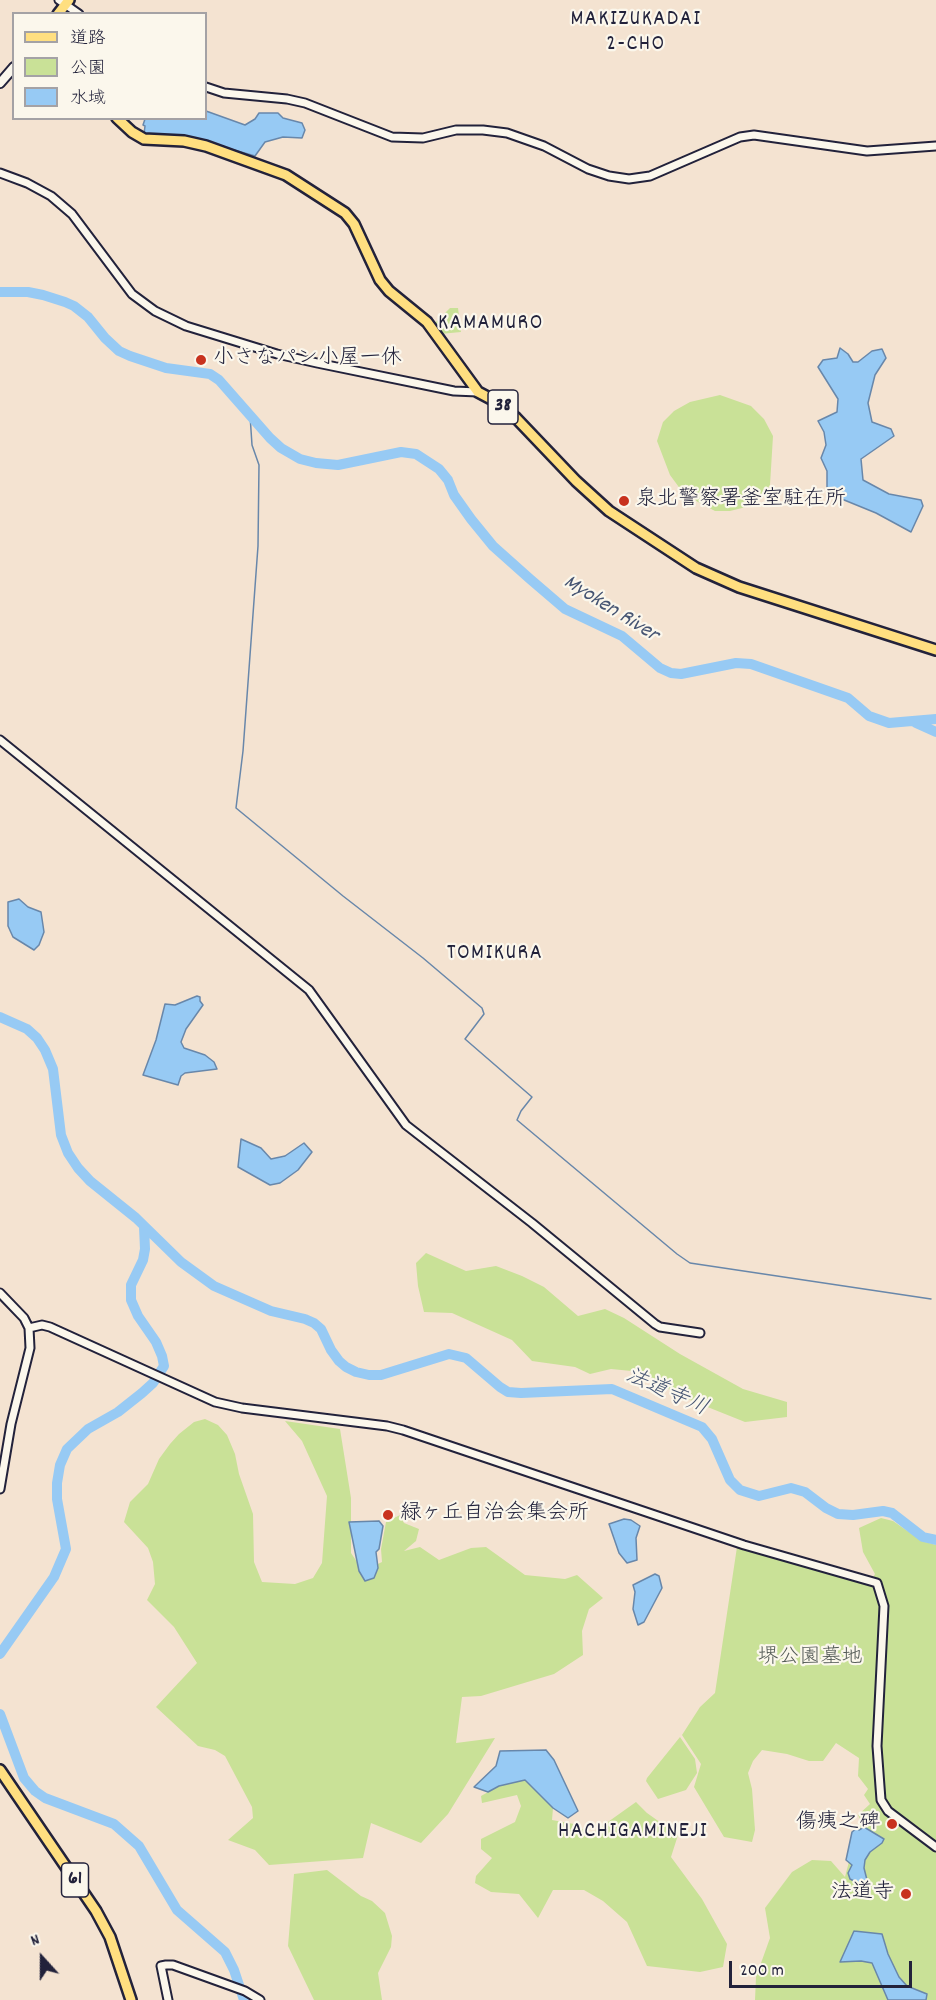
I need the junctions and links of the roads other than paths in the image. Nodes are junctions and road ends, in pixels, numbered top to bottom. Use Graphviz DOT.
graph roads {
  1 [pos="64,2"];
  2 [pos="76,12"];
  3 [pos="12,69"];
  4 [pos="0,83"];
  5 [pos="207,87"];
  6 [pos="119,120"];
  7 [pos="936,146"];
  8 [pos="0,173"];
  9 [pos="478,392"];
  10 [pos="936,650"];
  11 [pos="0,740"];
  12 [pos="0,1293"];
  13 [pos="29,1328"];
  14 [pos="700,1333"];
  15 [pos="0,1489"];
  16 [pos="0,1770"];
  17 [pos="936,1847"];
  18 [pos="130,2000"];
  19 [pos="168,2000"];
  20 [pos="260,2000"];
  1 -- 2 [label="street"];
  3 -- 4 [label="main road"];
  5 -- 7 [label="street"];
  6 -- 9 [label="main road, 38"];
  8 -- 9 [label="street"];
  9 -- 10 [label="main road, 38"];
  11 -- 14 [label="street"];
  12 -- 13 [label="street"];
  13 -- 15 [label="street"];
  13 -- 17 [label="street"];
  16 -- 18 [label="main road, 61"];
  19 -- 20 [label="street"];
}
